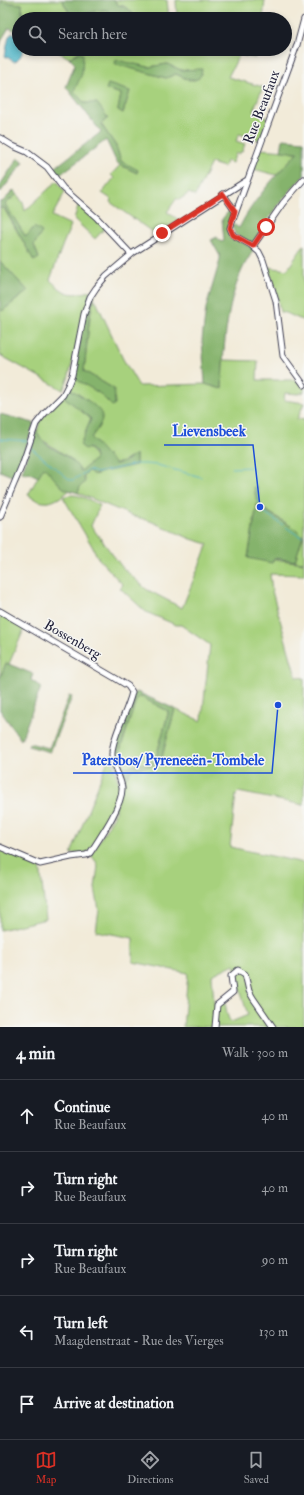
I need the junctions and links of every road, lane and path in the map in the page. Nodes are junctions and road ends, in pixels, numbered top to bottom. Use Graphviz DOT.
graph roads {
  1 [pos="304,19"];
  2 [pos="0,138"];
  3 [pos="304,179"];
  4 [pos="247,180"];
  5 [pos="223,194"];
  6 [pos="235,211"];
  7 [pos="252,246"];
  8 [pos="131,254"];
  9 [pos="304,385"];
  10 [pos="0,517"];
  11 [pos="0,611"];
  12 [pos="0,847"];
  13 [pos="215,1027"];
  14 [pos="272,1027"];
  1 -- 4 [label="street, Rue Beaufaux"];
  2 -- 8 [label="street"];
  3 -- 7 [label="street"];
  4 -- 5 [label="street"];
  4 -- 6 [label="street, Rue Beaufaux"];
  5 -- 6 [label="street"];
  5 -- 8 [label="street"];
  6 -- 7 [label="street, Rue Beaufaux"];
  7 -- 9 [label="street, Rue Beaufaux"];
  8 -- 10 [label="street"];
  11 -- 12 [label="street, Bossenberg"];
  13 -- 14 [label="street"];
}
